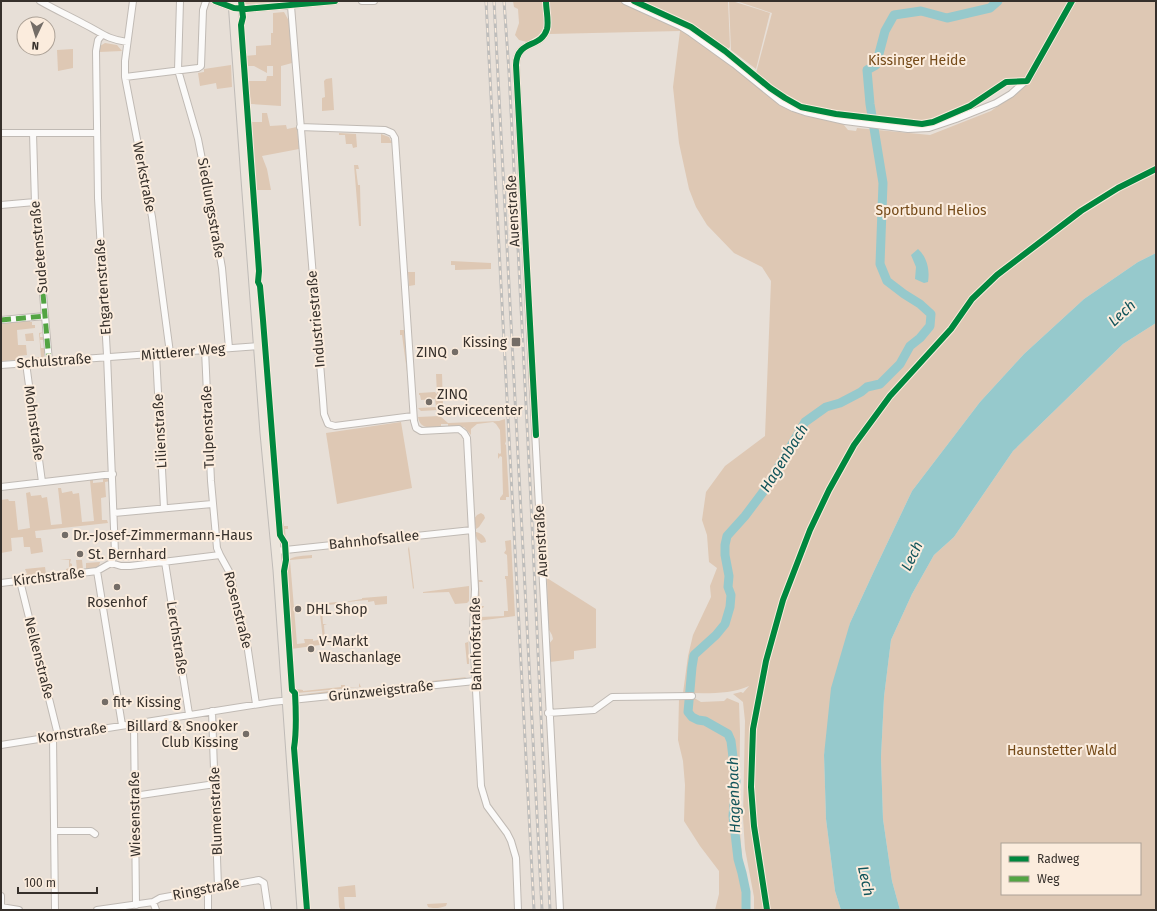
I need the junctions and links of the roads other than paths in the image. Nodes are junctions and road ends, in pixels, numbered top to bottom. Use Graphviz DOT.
graph roads {
  1 [pos="40,1"];
  2 [pos="132,1"];
  3 [pos="180,1"];
  4 [pos="206,1"];
  5 [pos="214,1"];
  6 [pos="336,1"];
  7 [pos="362,1"];
  8 [pos="374,1"];
  9 [pos="546,1"];
  10 [pos="625,1"];
  11 [pos="1072,1"];
  12 [pos="314,2"];
  13 [pos="234,5"];
  14 [pos="291,6"];
  15 [pos="102,35"];
  16 [pos="127,42"];
  17 [pos="178,70"];
  18 [pos="125,77"];
  19 [pos="300,127"];
  20 [pos="1,133"];
  21 [pos="33,133"];
  22 [pos="97,133"];
  23 [pos="37,203"];
  24 [pos="1,205"];
  25 [pos="45,316"];
  26 [pos="1,320"];
  27 [pos="258,346"];
  28 [pos="229,348"];
  29 [pos="205,350"];
  30 [pos="170,353"];
  31 [pos="156,354"];
  32 [pos="107,357"];
  33 [pos="49,361"];
  34 [pos="26,363"];
  35 [pos="1,365"];
  36 [pos="413,415"];
  37 [pos="113,474"];
  38 [pos="42,482"];
  39 [pos="1,487"];
  40 [pos="212,504"];
  41 [pos="164,508"];
  42 [pos="114,513"];
  43 [pos="472,530"];
  44 [pos="276,551"];
  45 [pos="220,555"];
  46 [pos="165,562"];
  47 [pos="111,563"];
  48 [pos="97,571"];
  49 [pos="20,581"];
  50 [pos="1,583"];
  51 [pos="475,681"];
  52 [pos="692,696"];
  53 [pos="286,701"];
  54 [pos="256,704"];
  55 [pos="212,710"];
  56 [pos="190,714"];
  57 [pos="548,714"];
  58 [pos="134,723"];
  59 [pos="122,725"];
  60 [pos="55,736"];
  61 [pos="1,745"];
  62 [pos="215,784"];
  63 [pos="134,796"];
  64 [pos="54,832"];
  65 [pos="95,834"];
  66 [pos="218,887"];
  67 [pos="208,889"];
  68 [pos="1,896"];
  69 [pos="153,902"];
  70 [pos="136,905"];
  71 [pos="1,909"];
  72 [pos="19,910"];
  73 [pos="55,910"];
  74 [pos="97,910"];
  75 [pos="156,910"];
  76 [pos="208,910"];
  77 [pos="268,910"];
  78 [pos="302,910"];
  79 [pos="518,910"];
  80 [pos="560,910"];
  1 -- 15 [label="street"];
  2 -- 16 [label="street, Werkstraße"];
  3 -- 17 [label="street, Siedlungsstraße"];
  4 -- 17 [label="street"];
  5 -- 13 [label="street"];
  6 -- 12 [label="street"];
  7 -- 8 [label="street"];
  9 -- 57 [label="street, Auenstraße"];
  10 -- 11 [label="street"];
  12 -- 14 [label="street"];
  13 -- 14 [label="street"];
  13 -- 27 [label="main road"];
  14 -- 19 [label="street, Industriestraße"];
  15 -- 16 [label="street"];
  15 -- 22 [label="street, Ehgartenstraße"];
  16 -- 18 [label="street, Werkstraße"];
  17 -- 18 [label="street"];
  17 -- 28 [label="street, Siedlungsstraße"];
  18 -- 30 [label="street, Werkstraße"];
  19 -- 36 [label="street"];
  19 -- 36 [label="street, Industriestraße"];
  20 -- 21 [label="street"];
  21 -- 22 [label="street"];
  21 -- 23 [label="street, Sudetenstraße"];
  22 -- 32 [label="street, Ehgartenstraße"];
  23 -- 24 [label="street"];
  23 -- 25 [label="street, Sudetenstraße"];
  25 -- 26 [label="street"];
  25 -- 33 [label="street, Sudetenstraße"];
  27 -- 28 [label="street, Mittlerer Weg"];
  27 -- 44 [label="main road"];
  28 -- 29 [label="street, Mittlerer Weg"];
  29 -- 30 [label="street, Mittlerer Weg"];
  29 -- 40 [label="street, Tulpenstraße"];
  30 -- 31 [label="street, Mittlerer Weg"];
  31 -- 32 [label="street, Mittlerer Weg"];
  31 -- 41 [label="street, Lilienstraße"];
  32 -- 33 [label="street, Schulstraße"];
  32 -- 37 [label="street, Ehgartenstraße"];
  33 -- 34 [label="street, Schulstraße"];
  34 -- 35 [label="street, Schulstraße"];
  34 -- 38 [label="street, Mohnstraße"];
  36 -- 43 [label="street, Bahnhofstraße"];
  37 -- 38 [label="street"];
  37 -- 42 [label="street, Ehgartenstraße"];
  38 -- 39 [label="street"];
  40 -- 41 [label="street"];
  40 -- 45 [label="street, Tulpenstraße"];
  41 -- 42 [label="street"];
  42 -- 47 [label="street, Ehgartenstraße"];
  43 -- 44 [label="street, Bahnhofsallee"];
  43 -- 51 [label="street, Bahnhofstraße"];
  44 -- 53 [label="main road"];
  45 -- 46 [label="street, Rosenstraße"];
  45 -- 54 [label="street, Rosenstraße"];
  46 -- 47 [label="street, Rosenstraße"];
  46 -- 56 [label="street, Lerchstraße"];
  47 -- 48 [label="street"];
  48 -- 49 [label="street, Kirchstraße"];
  48 -- 59 [label="street"];
  49 -- 50 [label="street, Kirchstraße"];
  49 -- 60 [label="street, Nelkenstraße"];
  51 -- 53 [label="street, Grünzweigstraße"];
  51 -- 79 [label="street, Bahnhofstraße"];
  52 -- 57 [label="street"];
  53 -- 54 [label="street, Kornstraße"];
  53 -- 78 [label="main road"];
  54 -- 55 [label="street, Kornstraße"];
  55 -- 56 [label="street, Kornstraße"];
  55 -- 62 [label="street, Blumenstraße"];
  56 -- 58 [label="street, Kornstraße"];
  57 -- 80 [label="street, Auenstraße"];
  58 -- 59 [label="street, Kornstraße"];
  58 -- 63 [label="street, Wiesenstraße"];
  59 -- 60 [label="street, Kornstraße"];
  60 -- 61 [label="street, Kornstraße"];
  60 -- 64 [label="street, Nelkenstraße"];
  62 -- 63 [label="street"];
  62 -- 66 [label="street, Blumenstraße"];
  63 -- 70 [label="street, Wiesenstraße"];
  64 -- 65 [label="street"];
  64 -- 73 [label="street, Nelkenstraße"];
  66 -- 67 [label="street, Ringstraße"];
  66 -- 77 [label="street, Ringstraße"];
  67 -- 69 [label="street, Ringstraße"];
  67 -- 76 [label="street"];
  68 -- 71 [label="street"];
  69 -- 70 [label="street, Ringstraße"];
  69 -- 75 [label="street"];
  70 -- 74 [label="street, Ringstraße"];
  71 -- 72 [label="street"];
}
